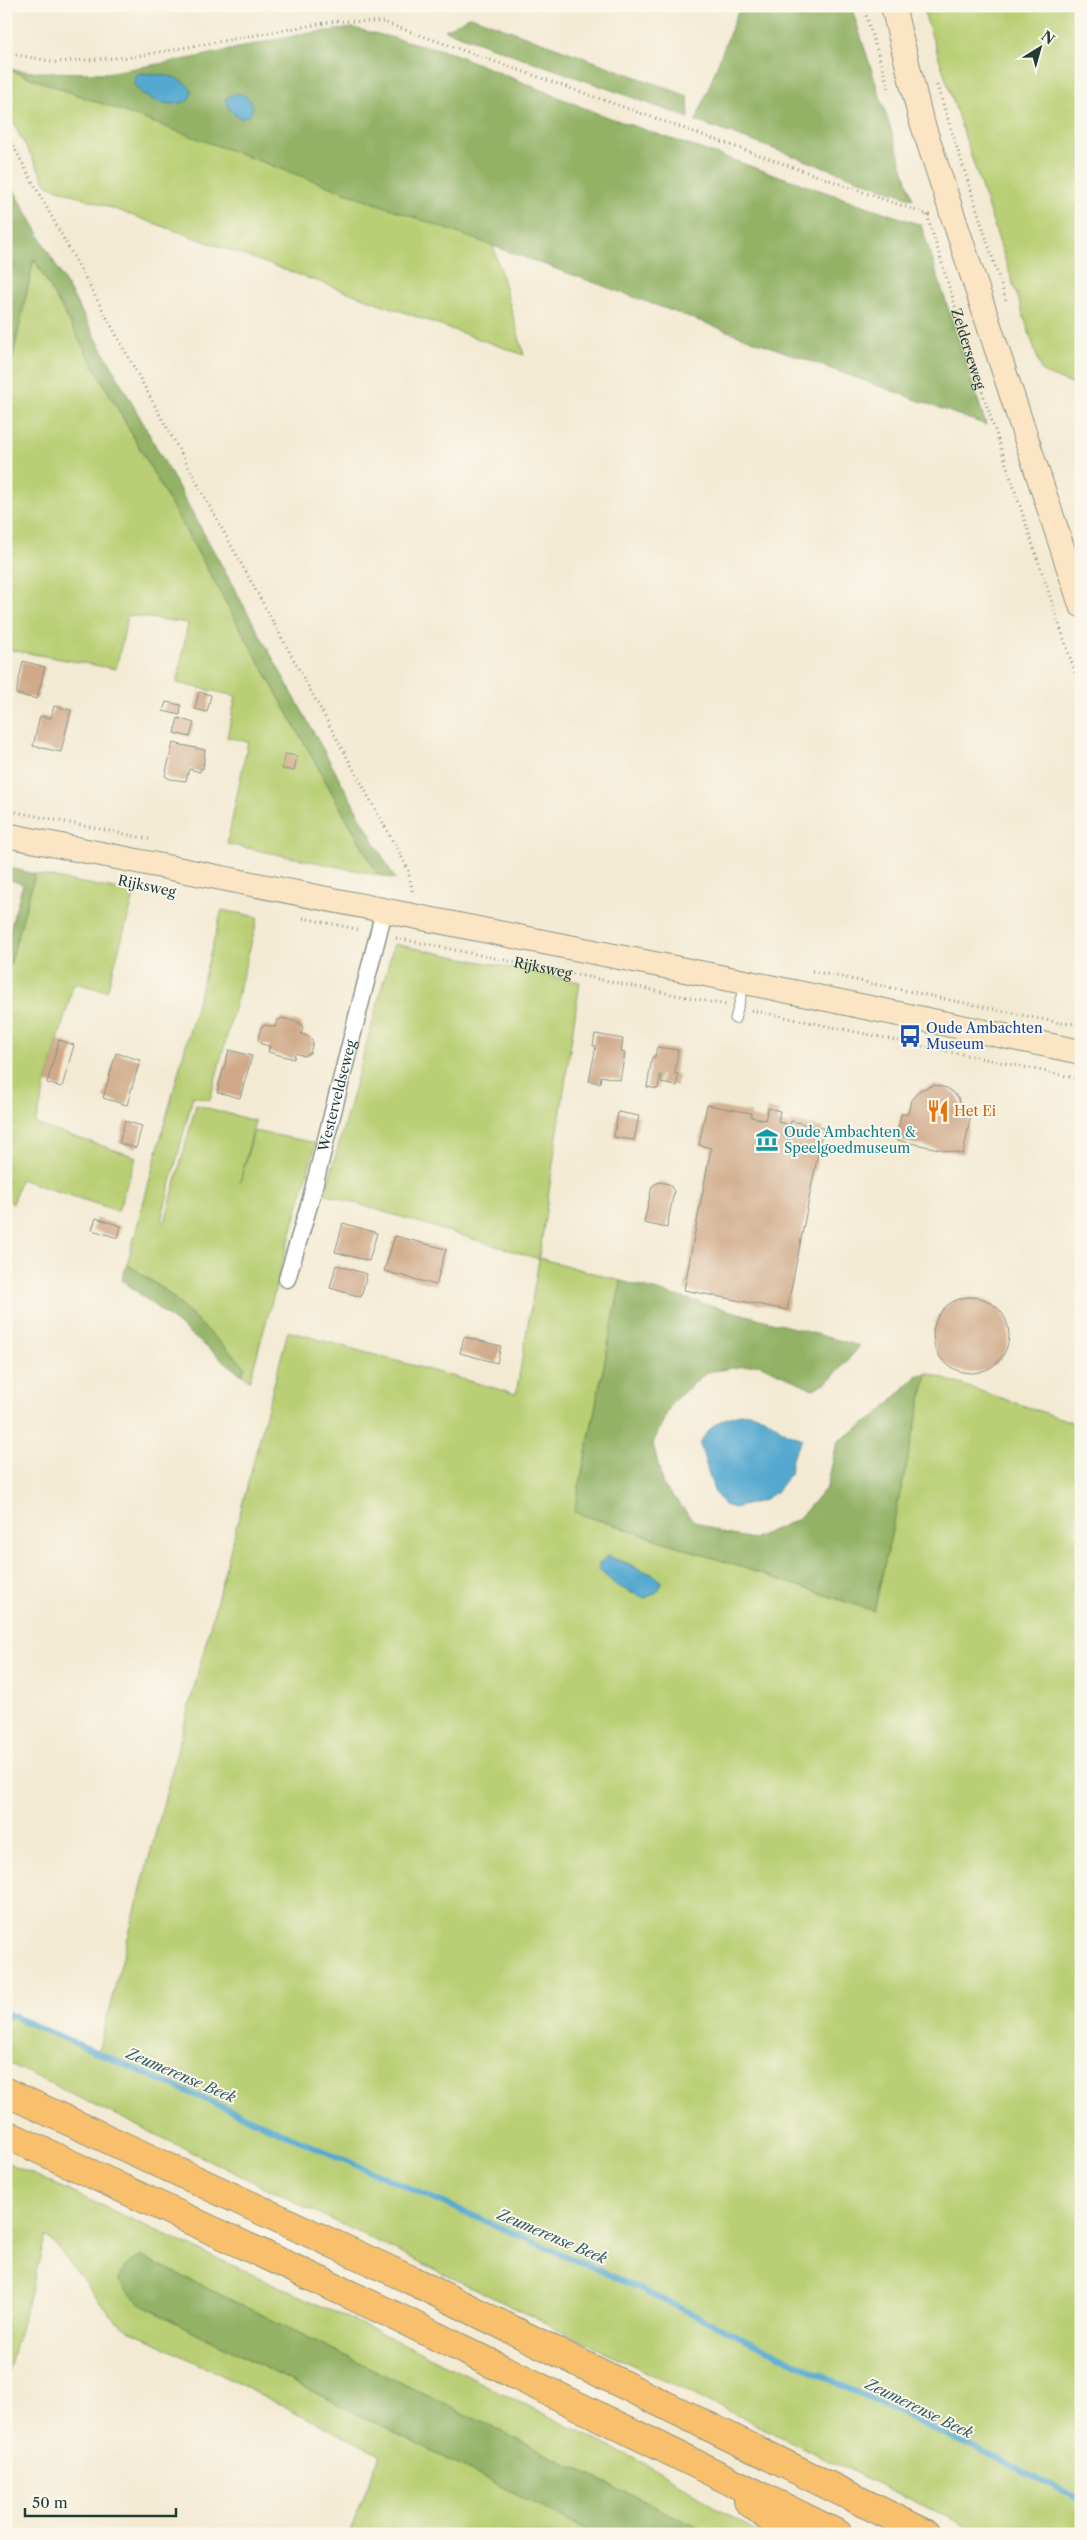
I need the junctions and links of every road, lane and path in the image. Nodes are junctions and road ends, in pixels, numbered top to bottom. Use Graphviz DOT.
graph roads {
  1 [pos="863,6"];
  2 [pos="892,6"];
  3 [pos="6,53"];
  4 [pos="935,80"];
  5 [pos="892,101"];
  6 [pos="6,133"];
  7 [pos="924,205"];
  8 [pos="927,215"];
  9 [pos="956,221"];
  10 [pos="982,226"];
  11 [pos="1009,310"];
  12 [pos="1081,605"];
  13 [pos="1081,690"];
  14 [pos="6,835"];
  15 [pos="384,911"];
  16 [pos="295,917"];
  17 [pos="415,917"];
  18 [pos="379,934"];
  19 [pos="412,941"];
  20 [pos="745,982"];
  21 [pos="738,1007"];
  22 [pos="736,1019"];
  23 [pos="1081,1052"];
  24 [pos="1081,1079"];
  25 [pos="287,1279"];
  26 [pos="6,2092"];
  27 [pos="6,2134"];
  28 [pos="702,2465"];
  29 [pos="789,2534"];
  30 [pos="838,2534"];
  31 [pos="927,2534"];
  1 -- 5 [label="path"];
  2 -- 9 [label="main road, Zelderseweg"];
  3 -- 8 [label="path"];
  4 -- 10 [label="path"];
  6 -- 17 [label="path"];
  7 -- 8 [label="path, Zelderseweg"];
  8 -- 9 [label="path"];
  8 -- 13 [label="path, Zelderseweg"];
  9 -- 10 [label="path"];
  9 -- 12 [label="main road, Zelderseweg"];
  10 -- 11 [label="path"];
  14 -- 15 [label="main road, Rijksweg"];
  15 -- 17 [label="main road, Rijksweg"];
  15 -- 18 [label="street, Westerveldseweg"];
  16 -- 18 [label="path, Rijksweg"];
  17 -- 19 [label="path"];
  17 -- 20 [label="main road, Rijksweg"];
  18 -- 19 [label="path, Rijksweg"];
  18 -- 25 [label="street, Westerveldseweg"];
  19 -- 21 [label="path, Rijksweg"];
  20 -- 21 [label="lane"];
  20 -- 23 [label="main road, Rijksweg"];
  21 -- 22 [label="lane"];
  21 -- 24 [label="path, Rijksweg"];
  26 -- 31 [label="highway"];
  27 -- 28 [label="highway"];
  28 -- 29 [label="highway"];
  28 -- 30 [label="highway"];
}
